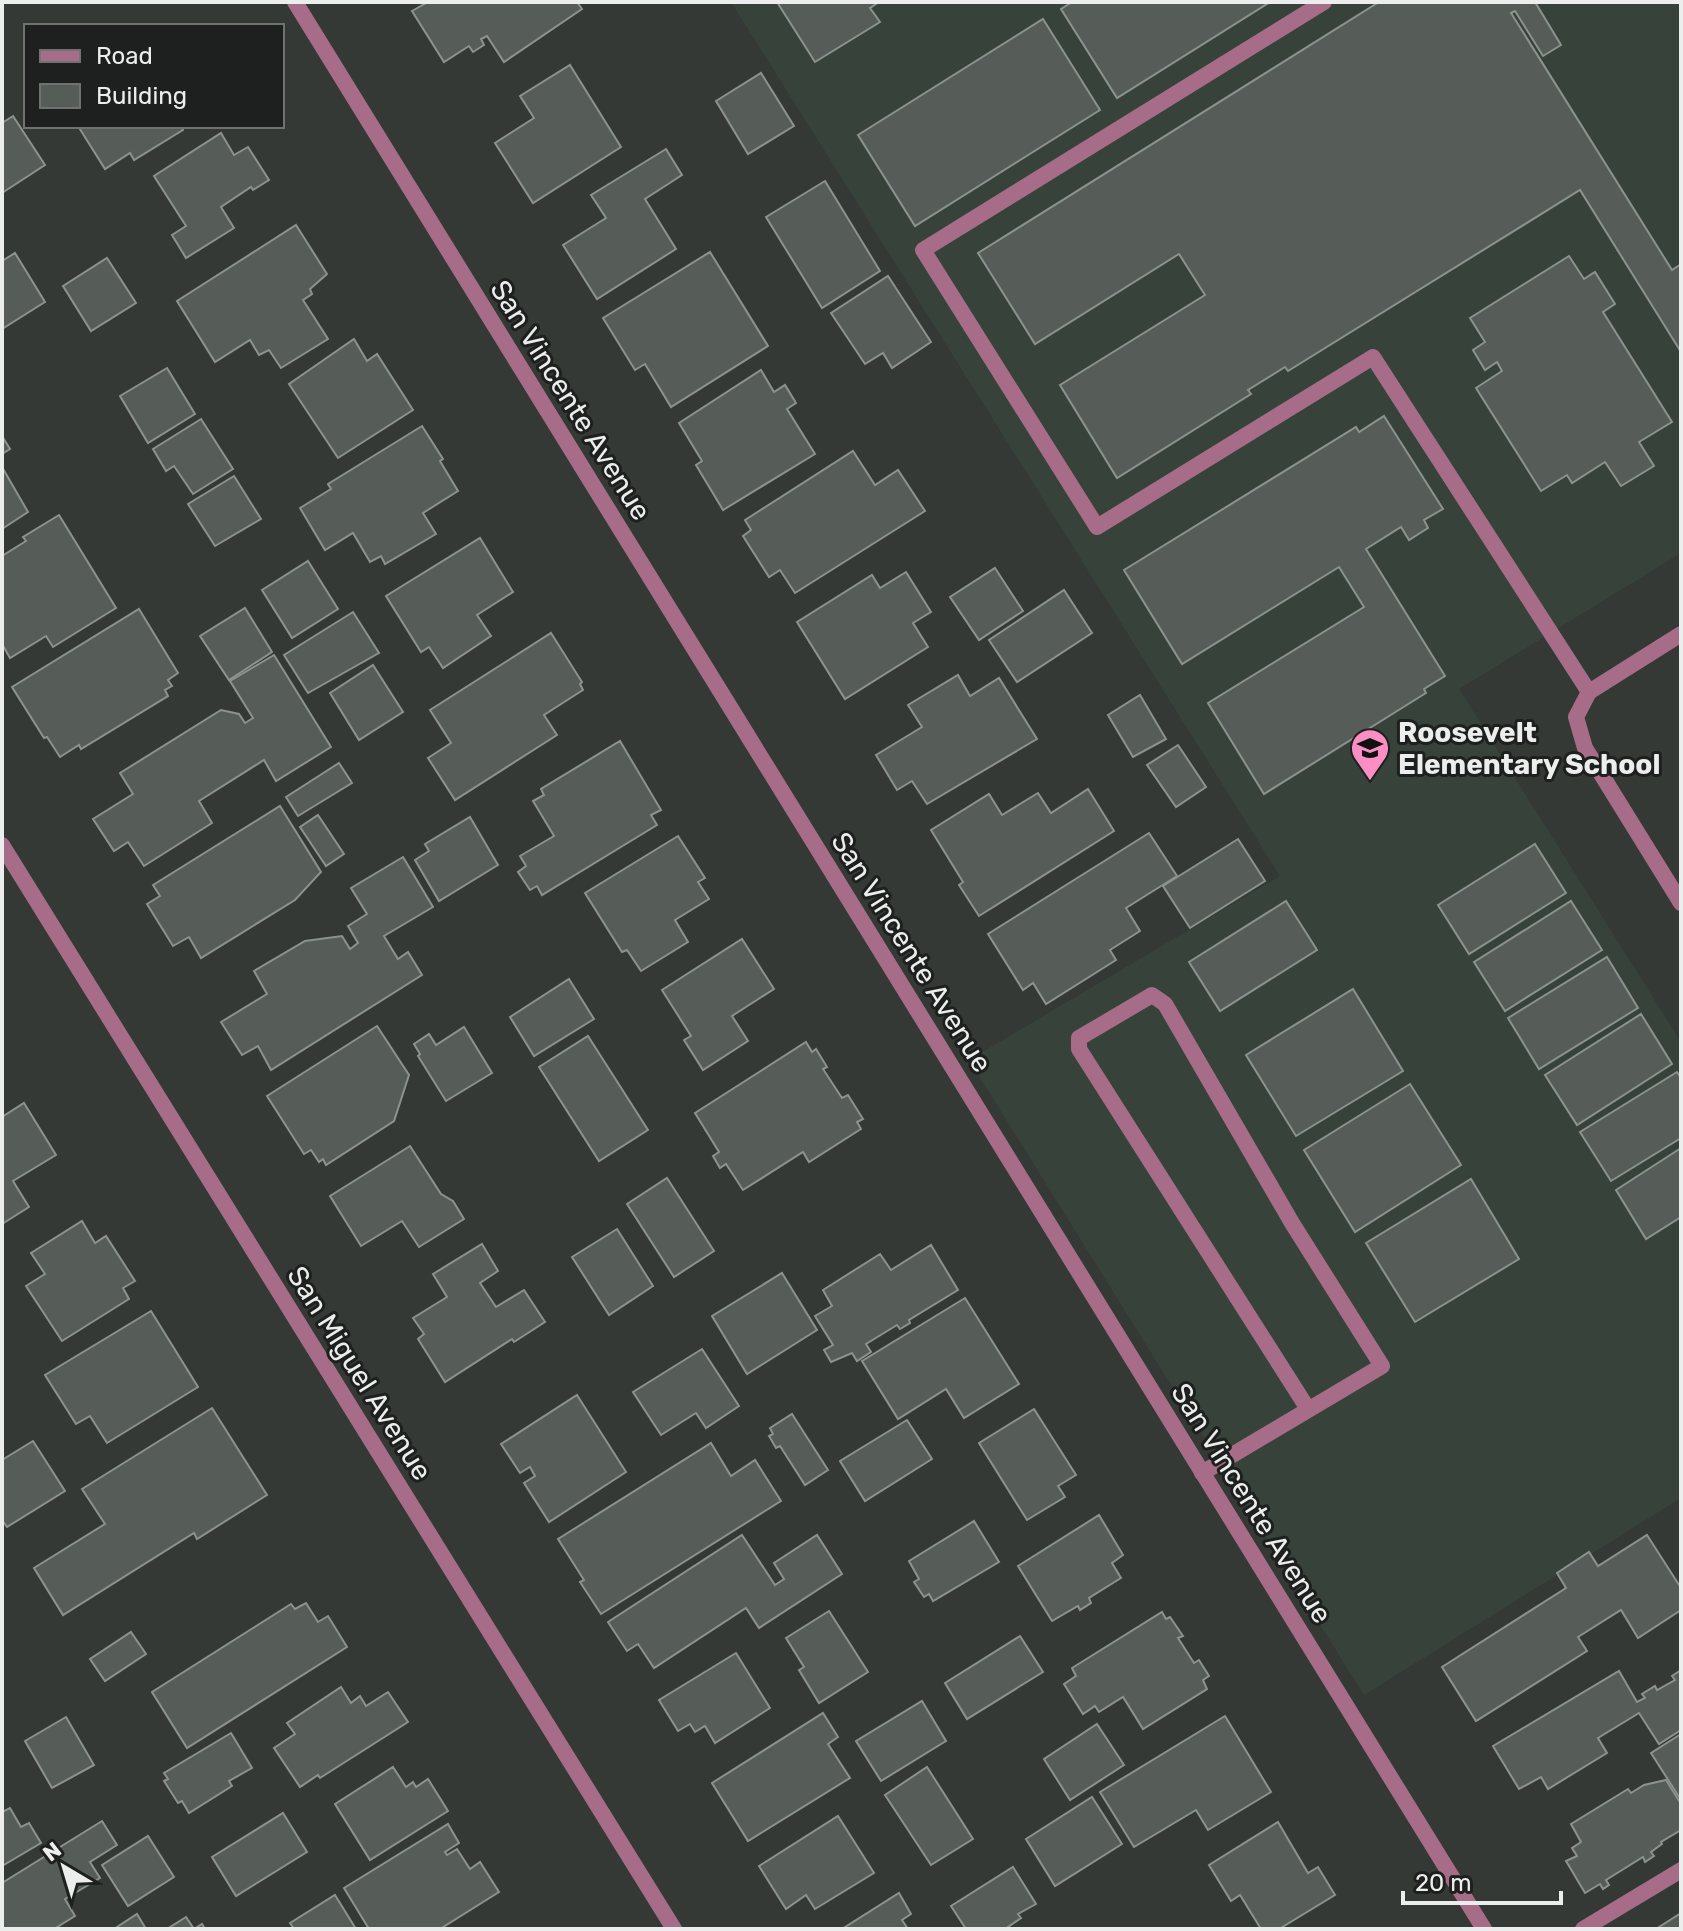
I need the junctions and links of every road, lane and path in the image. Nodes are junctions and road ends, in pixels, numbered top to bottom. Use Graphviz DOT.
graph roads {
  1 [pos="295,2"];
  2 [pos="1324,2"];
  3 [pos="1681,634"];
  4 [pos="1589,692"];
  5 [pos="2,845"];
  6 [pos="1681,903"];
  7 [pos="1308,1409"];
  8 [pos="1202,1473"];
  9 [pos="1681,1870"];
  10 [pos="674,1929"];
  11 [pos="1484,1929"];
  12 [pos="1583,1929"];
  1 -- 8 [label="street, San Vincente Avenue"];
  2 -- 4 [label="street"];
  3 -- 4 [label="street"];
  4 -- 6 [label="street"];
  5 -- 10 [label="street, San Miguel Avenue"];
  7 -- 7 [label="street"];
  7 -- 8 [label="street"];
  8 -- 11 [label="street, San Vincente Avenue"];
  9 -- 12 [label="street"];
}
